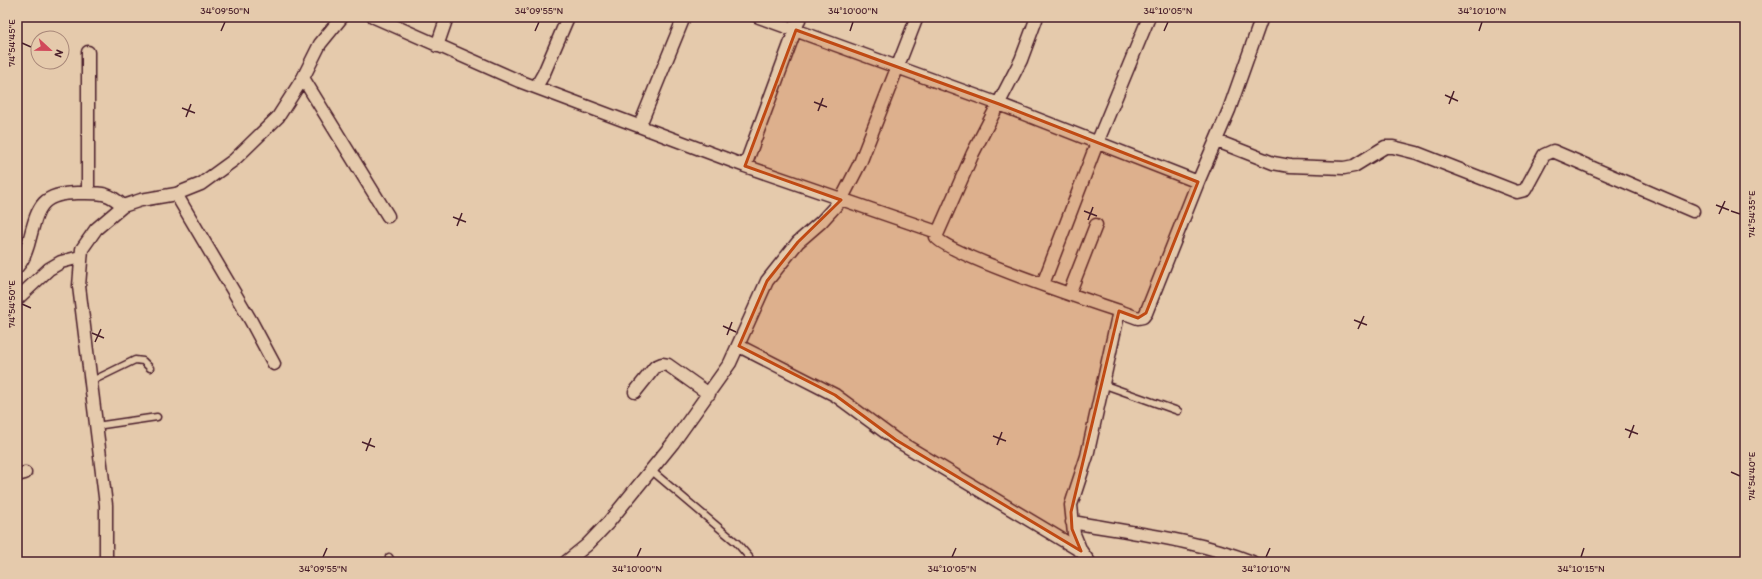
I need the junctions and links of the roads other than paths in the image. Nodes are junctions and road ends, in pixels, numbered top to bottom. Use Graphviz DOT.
graph roads {
  1 [pos="342,17"];
  2 [pos="374,17"];
  3 [pos="447,17"];
  4 [pos="568,17"];
  5 [pos="684,17"];
  6 [pos="758,17"];
  7 [pos="800,17"];
  8 [pos="917,17"];
  9 [pos="1036,17"];
  10 [pos="1149,17"];
  11 [pos="1262,17"];
  12 [pos="796,30"];
  13 [pos="437,46"];
  14 [pos="88,52"];
  15 [pos="898,66"];
  16 [pos="303,78"];
  17 [pos="536,87"];
  18 [pos="999,104"];
  19 [pos="640,125"];
  20 [pos="1217,141"];
  21 [pos="1097,143"];
  22 [pos="745,166"];
  23 [pos="1198,182"];
  24 [pos="88,193"];
  25 [pos="176,194"];
  26 [pos="841,200"];
  27 [pos="123,206"];
  28 [pos="1693,211"];
  29 [pos="388,216"];
  30 [pos="1096,225"];
  31 [pos="937,232"];
  32 [pos="80,258"];
  33 [pos="17,267"];
  34 [pos="1043,284"];
  35 [pos="1069,294"];
  36 [pos="17,299"];
  37 [pos="1119,312"];
  38 [pos="739,346"];
  39 [pos="274,364"];
  40 [pos="150,368"];
  41 [pos="90,382"];
  42 [pos="1102,384"];
  43 [pos="635,392"];
  44 [pos="709,394"];
  45 [pos="1178,411"];
  46 [pos="157,417"];
  47 [pos="96,426"];
  48 [pos="652,471"];
  49 [pos="1072,522"];
  50 [pos="1081,551"];
  51 [pos="749,557"];
  52 [pos="106,562"];
  53 [pos="566,562"];
  54 [pos="1089,562"];
  55 [pos="1252,562"];
  1 -- 16 [label="street"];
  2 -- 13 [label="street"];
  3 -- 13 [label="street"];
  4 -- 17 [label="street"];
  5 -- 19 [label="street"];
  6 -- 12 [label="street"];
  7 -- 12 [label="street"];
  8 -- 15 [label="street"];
  9 -- 18 [label="street"];
  10 -- 21 [label="street"];
  11 -- 20 [label="street"];
  12 -- 15 [label="street"];
  12 -- 22 [label="street"];
  13 -- 17 [label="street"];
  14 -- 24 [label="street"];
  15 -- 18 [label="street"];
  15 -- 26 [label="street"];
  16 -- 25 [label="street"];
  16 -- 29 [label="street"];
  17 -- 19 [label="street"];
  18 -- 21 [label="street"];
  18 -- 31 [label="street"];
  19 -- 22 [label="street"];
  20 -- 23 [label="street"];
  20 -- 28 [label="street"];
  21 -- 23 [label="street"];
  21 -- 34 [label="street"];
  22 -- 26 [label="street"];
  23 -- 37 [label="street"];
  24 -- 27 [label="street"];
  24 -- 33 [label="street"];
  25 -- 27 [label="street"];
  25 -- 39 [label="street"];
  26 -- 31 [label="street"];
  26 -- 38 [label="street"];
  27 -- 32 [label="street"];
  30 -- 35 [label="street"];
  31 -- 34 [label="street"];
  32 -- 36 [label="street"];
  32 -- 41 [label="street"];
  34 -- 35 [label="street"];
  35 -- 37 [label="street"];
  37 -- 42 [label="street"];
  38 -- 44 [label="street"];
  38 -- 50 [label="street"];
  40 -- 41 [label="lane"];
  41 -- 47 [label="street"];
  42 -- 45 [label="lane"];
  42 -- 49 [label="street"];
  43 -- 44 [label="street"];
  44 -- 48 [label="street"];
  46 -- 47 [label="lane"];
  47 -- 52 [label="street"];
  48 -- 51 [label="lane"];
  48 -- 53 [label="street"];
  49 -- 50 [label="street"];
  49 -- 55 [label="street"];
  50 -- 54 [label="street"];
}
